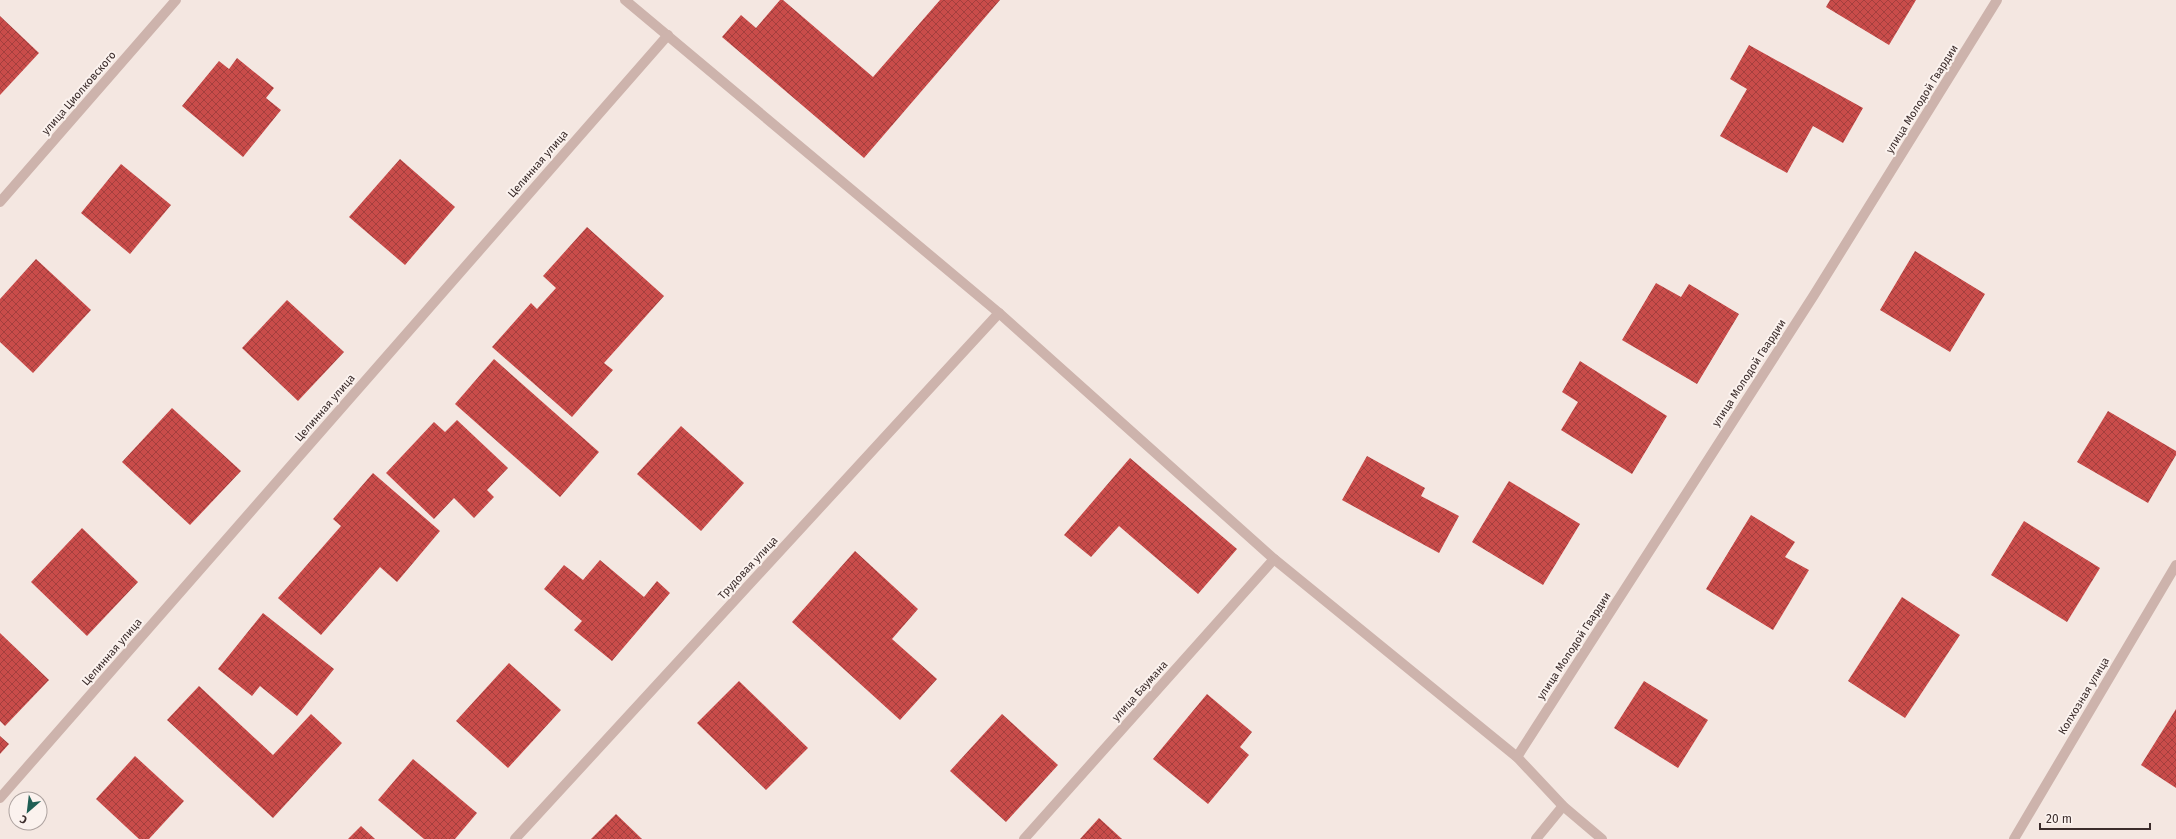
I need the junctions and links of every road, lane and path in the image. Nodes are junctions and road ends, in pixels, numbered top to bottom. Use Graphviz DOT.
graph roads {
  1 [pos="176,0"];
  2 [pos="625,0"];
  3 [pos="1997,0"];
  4 [pos="668,34"];
  5 [pos="0,202"];
  6 [pos="999,313"];
  7 [pos="1274,559"];
  8 [pos="2176,565"];
  9 [pos="1517,757"];
  10 [pos="0,798"];
  11 [pos="1563,806"];
  12 [pos="515,839"];
  13 [pos="1024,839"];
  14 [pos="1536,839"];
  15 [pos="1602,839"];
  16 [pos="2014,839"];
  1 -- 5 [label="street, улица Циолковского"];
  2 -- 4 [label="street"];
  3 -- 9 [label="street, улица Молодой Гвардии"];
  4 -- 6 [label="street"];
  4 -- 10 [label="street, Целинная улица"];
  6 -- 7 [label="street"];
  6 -- 12 [label="street, Трудовая улица"];
  7 -- 9 [label="street"];
  7 -- 13 [label="street, улица Баумана"];
  8 -- 16 [label="street, Колхозная улица"];
  9 -- 11 [label="street"];
  11 -- 14 [label="street"];
  11 -- 15 [label="street"];
}
